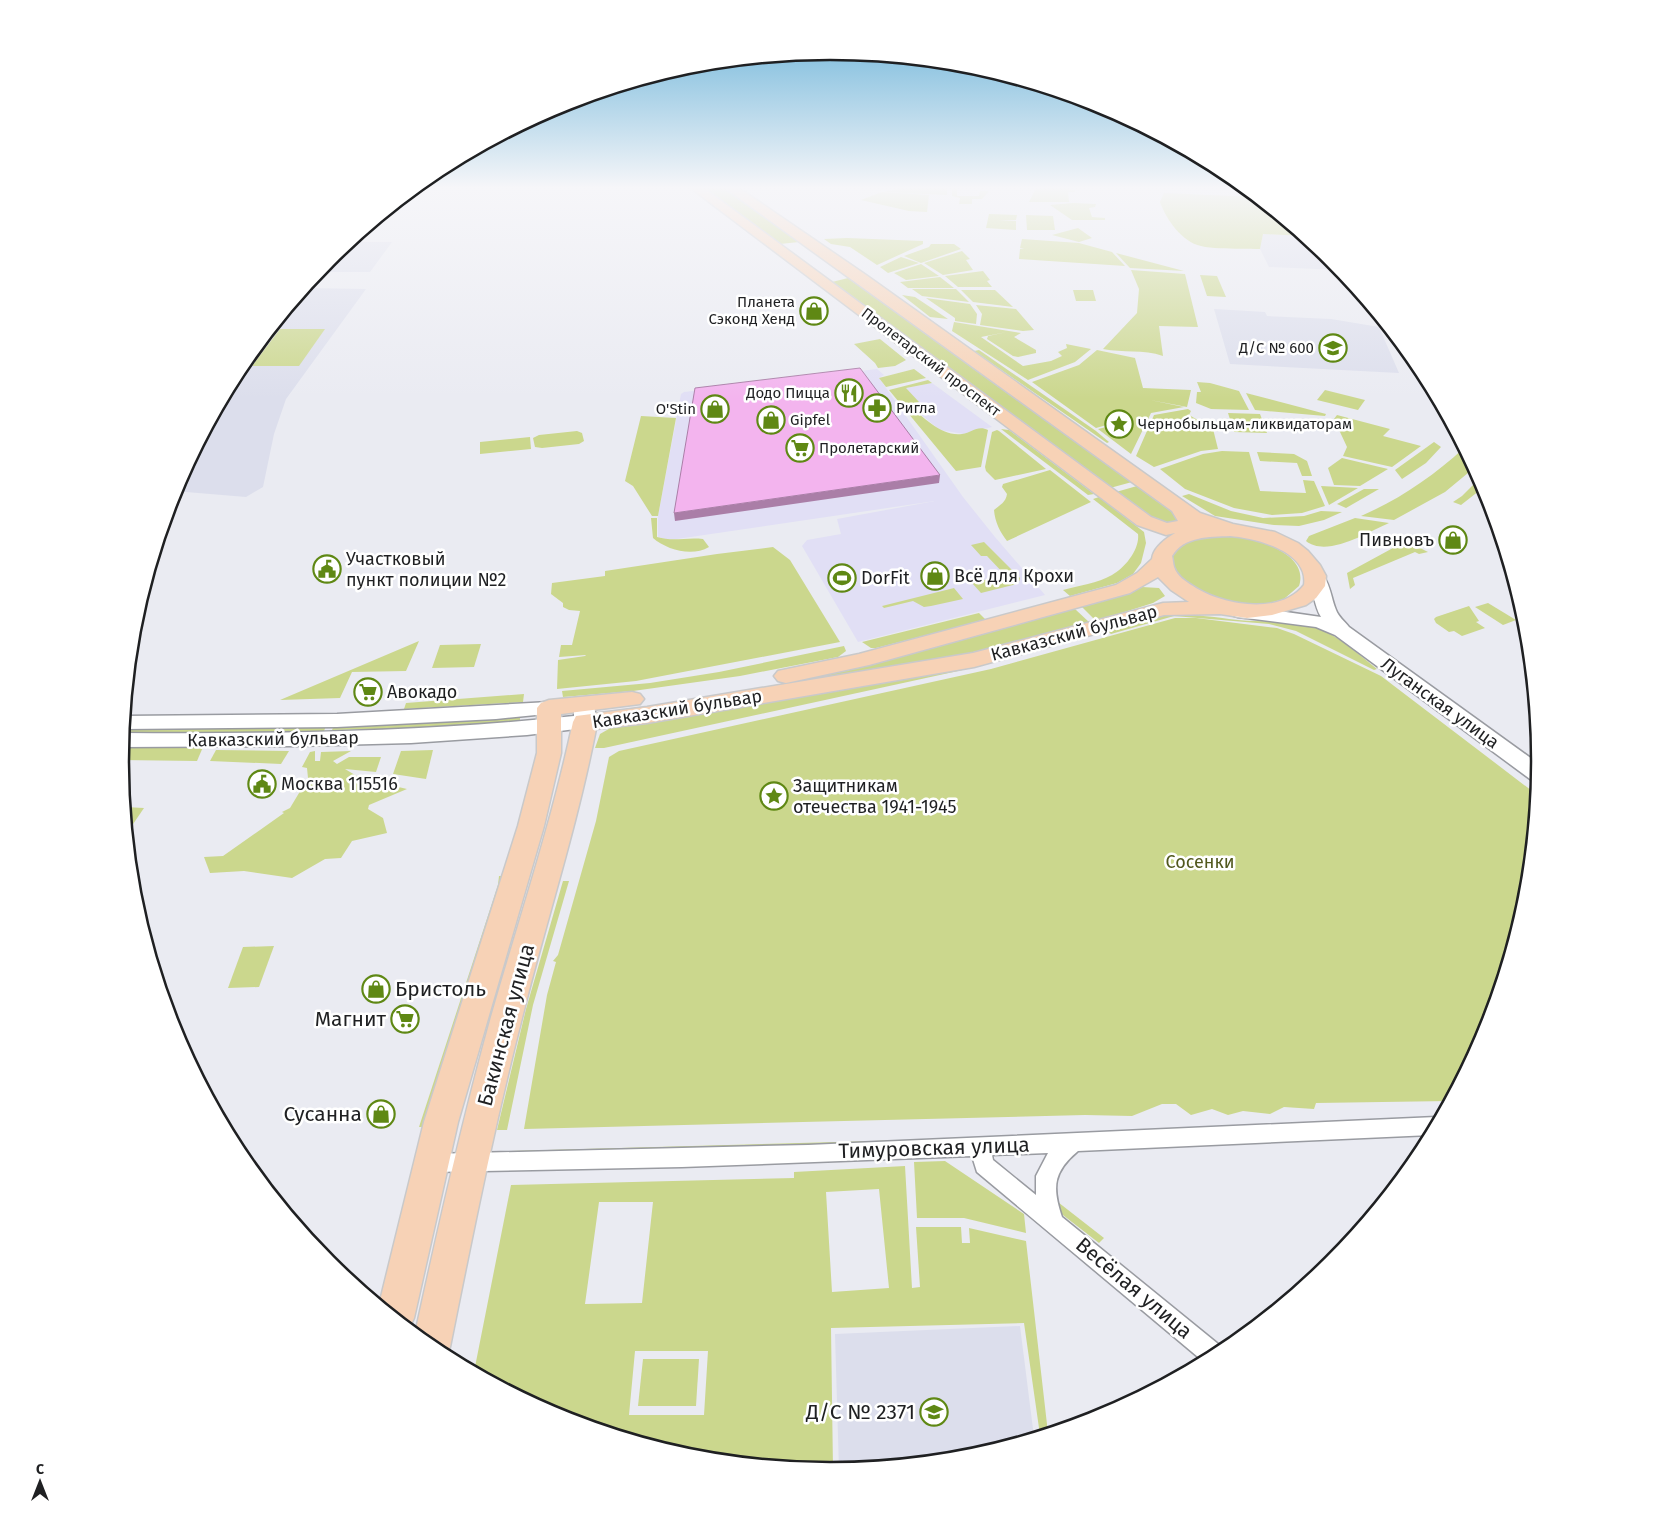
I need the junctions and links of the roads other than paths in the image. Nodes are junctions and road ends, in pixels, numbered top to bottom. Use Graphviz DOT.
graph roads {
  1 [pos="789,257"];
  2 [pos="831,257"];
  3 [pos="1179,507"];
  4 [pos="1144,521"];
  5 [pos="1230,530"];
  6 [pos="1163,556"];
  7 [pos="1317,579"];
  8 [pos="1230,609"];
  9 [pos="1342,631"];
  10 [pos="584,713"];
  11 [pos="549,718"];
  12 [pos="131,723"];
  13 [pos="130,740"];
  14 [pos="1531,769"];
  15 [pos="1428,1126"];
  16 [pos="1074,1142"];
  17 [pos="982,1147"];
  18 [pos="431,1163"];
  19 [pos="470,1163"];
  20 [pos="1053,1220"];
  21 [pos="397,1312"];
  22 [pos="433,1338"];
  23 [pos="1208,1350"];
  1 -- 4 [label="main road, Пролетарский проспект"];
  2 -- 3 [label="main road, Пролетарский проспект"];
  3 -- 4 [label="main road, Пролетарский проспект"];
  3 -- 5 [label="main road, Пролетарский проспект"];
  4 -- 6 [label="main road, Пролетарский проспект"];
  5 -- 6 [label="main road, Кавказский бульвар"];
  5 -- 7 [label="main road"];
  6 -- 8 [label="main road, Пролетарский проспект"];
  6 -- 10 [label="main road, Кавказский бульвар"];
  7 -- 8 [label="main road, Кавказский бульвар"];
  7 -- 9 [label="street, Луганская улица"];
  8 -- 9 [label="street, Луганская улица"];
  8 -- 10 [label="main road, Кавказский бульвар"];
  9 -- 14 [label="street, Луганская улица"];
  10 -- 11 [label="main road, Кавказский бульвар"];
  10 -- 19 [label="main road, Бакинская улица"];
  11 -- 12 [label="street, Кавказский бульвар"];
  11 -- 13 [label="street, Кавказский бульвар"];
  11 -- 18 [label="main road, Бакинская улица"];
  15 -- 16 [label="street, Тимуровская улица"];
  16 -- 17 [label="street, Тимуровская улица"];
  16 -- 20 [label="street"];
  17 -- 19 [label="street, Тимуровская улица"];
  17 -- 20 [label="street, Весёлая улица"];
  18 -- 19 [label="street, Тимуровская улица"];
  18 -- 21 [label="main road, Бакинская улица"];
  19 -- 22 [label="main road, Бакинская улица"];
  20 -- 23 [label="street, Весёлая улица"];
}
